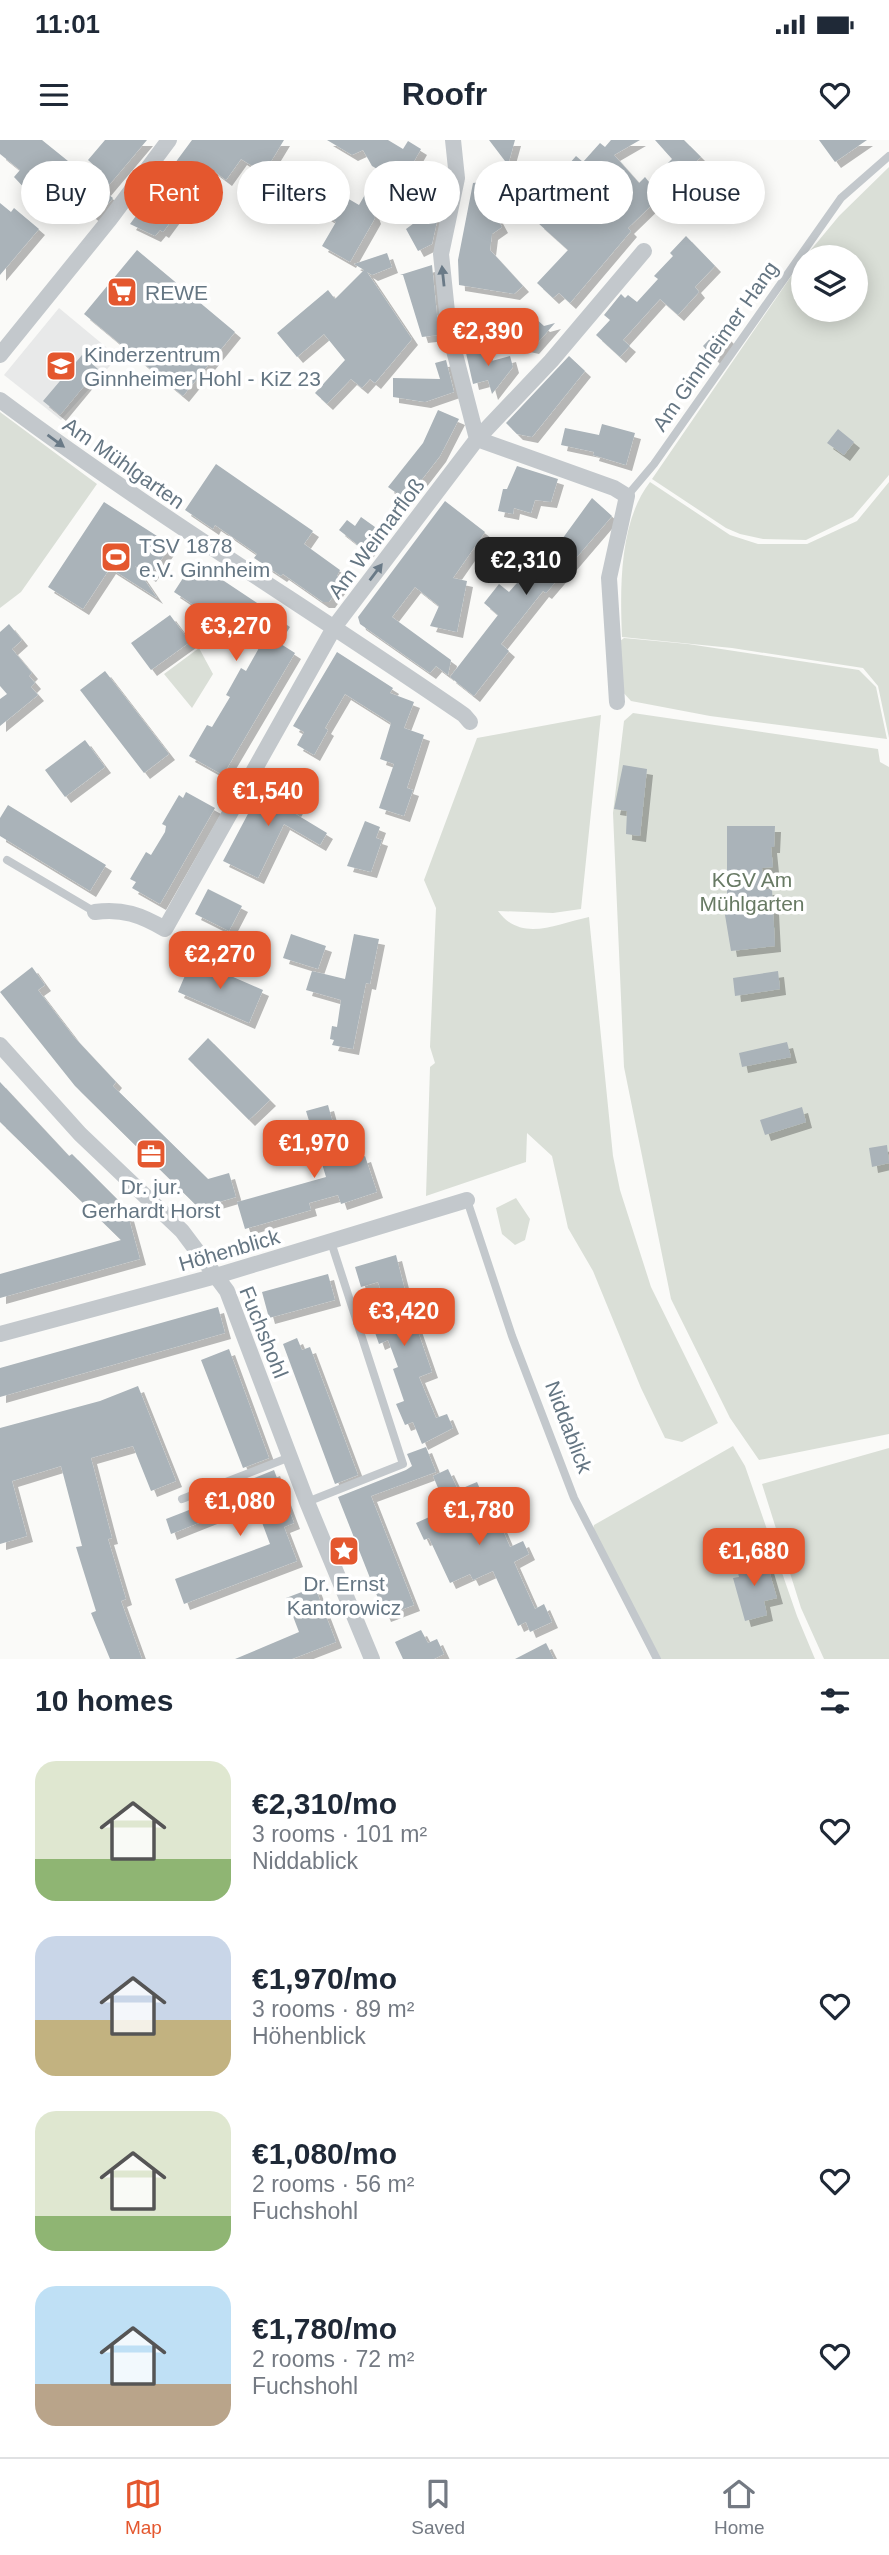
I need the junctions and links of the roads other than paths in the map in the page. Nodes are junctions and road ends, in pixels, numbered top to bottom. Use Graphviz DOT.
graph roads {
  1 [pos="169,140"];
  2 [pos="453,140"];
  3 [pos="889,156"];
  4 [pos="644,251"];
  5 [pos="0,355"];
  6 [pos="0,400"];
  7 [pos="477,439"];
  8 [pos="627,496"];
  9 [pos="335,626"];
  10 [pos="617,702"];
  11 [pos="470,722"];
  12 [pos="7,860"];
  13 [pos="94,912"];
  14 [pos="0,1045"];
  15 [pos="467,1200"];
  16 [pos="331,1242"];
  17 [pos="216,1276"];
  18 [pos="0,1334"];
  19 [pos="290,1457"];
  20 [pos="182,1499"];
  21 [pos="307,1502"];
  22 [pos="372,1659"];
  23 [pos="657,1659"];
  1 -- 5 [label="street"];
  7 -- 2 [label="street, one-way"];
  3 -- 8 [label="lane, Am Ginnheimer Hang"];
  4 -- 7 [label="street, Am Weimarfloß"];
  6 -- 9 [label="street, Am Mühlgarten, one-way"];
  7 -- 8 [label="street"];
  9 -- 7 [label="street, Am Weimarfloß, one-way"];
  8 -- 10 [label="street"];
  9 -- 11 [label="street, Am Mühlgarten"];
  9 -- 13 [label="street, Am Weimarfloß"];
  12 -- 13 [label="lane"];
  14 -- 17 [label="street, Fuchshohl"];
  15 -- 16 [label="street, Höhenblick"];
  15 -- 23 [label="lane, Niddablick"];
  16 -- 17 [label="street, Höhenblick"];
  16 -- 21 [label="lane"];
  17 -- 18 [label="street, Höhenblick"];
  17 -- 19 [label="street, Fuchshohl"];
  19 -- 20 [label="lane"];
  19 -- 21 [label="street, Fuchshohl"];
  21 -- 22 [label="street, Fuchshohl"];
}
